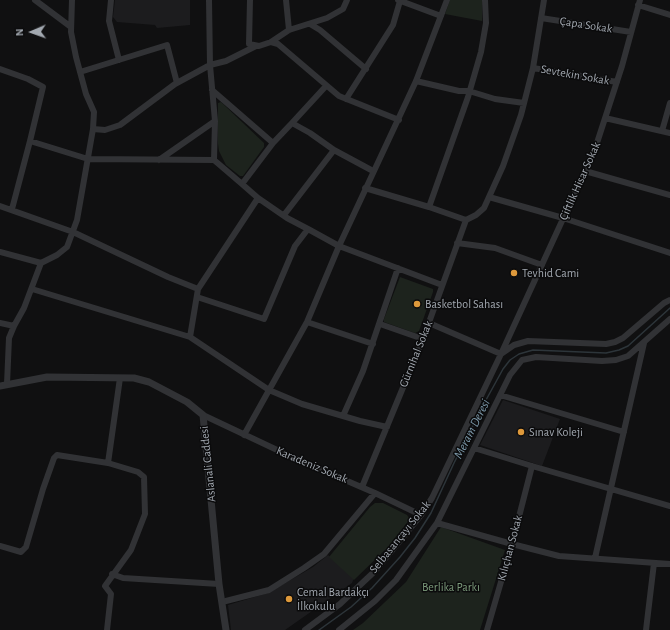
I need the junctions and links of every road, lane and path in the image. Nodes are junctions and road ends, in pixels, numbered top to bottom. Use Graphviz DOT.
graph roads {
  1 [pos="35,0"];
  2 [pos="72,0"];
  3 [pos="111,0"];
  4 [pos="209,0"];
  5 [pos="250,0"];
  6 [pos="286,0"];
  7 [pos="346,0"];
  8 [pos="399,0"];
  9 [pos="447,0"];
  10 [pos="485,0"];
  11 [pos="544,0"];
  12 [pos="639,3"];
  13 [pos="670,15"];
  14 [pos="441,16"];
  15 [pos="541,18"];
  16 [pos="310,24"];
  17 [pos="71,27"];
  18 [pos="289,30"];
  19 [pos="631,32"];
  20 [pos="271,42"];
  21 [pos="256,46"];
  22 [pos="119,60"];
  23 [pos="210,65"];
  24 [pos="533,68"];
  25 [pos="0,69"];
  26 [pos="366,69"];
  27 [pos="80,72"];
  28 [pos="416,81"];
  29 [pos="617,82"];
  30 [pos="177,83"];
  31 [pos="326,86"];
  32 [pos="212,90"];
  33 [pos="469,91"];
  34 [pos="346,99"];
  35 [pos="670,102"];
  36 [pos="524,103"];
  37 [pos="605,118"];
  38 [pos="399,120"];
  39 [pos="215,121"];
  40 [pos="292,123"];
  41 [pos="94,129"];
  42 [pos="662,131"];
  43 [pos="670,133"];
  44 [pos="30,141"];
  45 [pos="272,143"];
  46 [pos="334,150"];
  47 [pos="88,159"];
  48 [pos="159,160"];
  49 [pos="214,160"];
  50 [pos="373,171"];
  51 [pos="585,171"];
  52 [pos="242,184"];
  53 [pos="365,188"];
  54 [pos="670,195"];
  55 [pos="489,197"];
  56 [pos="258,198"];
  57 [pos="0,206"];
  58 [pos="429,207"];
  59 [pos="12,209"];
  60 [pos="284,215"];
  61 [pos="564,218"];
  62 [pos="466,220"];
  63 [pos="308,229"];
  64 [pos="73,232"];
  65 [pos="457,243"];
  66 [pos="339,246"];
  67 [pos="0,252"];
  68 [pos="670,253"];
  69 [pos="41,263"];
  70 [pos="542,265"];
  71 [pos="398,268"];
  72 [pos="442,285"];
  73 [pos="32,289"];
  74 [pos="198,289"];
  75 [pos="197,297"];
  76 [pos="670,300"];
  77 [pos="670,319"];
  78 [pos="307,322"];
  79 [pos="0,323"];
  80 [pos="429,323"];
  81 [pos="380,324"];
  82 [pos="14,326"];
  83 [pos="190,337"];
  84 [pos="423,339"];
  85 [pos="644,343"];
  86 [pos="373,344"];
  87 [pos="501,354"];
  88 [pos="120,378"];
  89 [pos="3,385"];
  90 [pos="269,390"];
  91 [pos="500,395"];
  92 [pos="203,415"];
  93 [pos="343,416"];
  94 [pos="387,427"];
  95 [pos="624,432"];
  96 [pos="244,435"];
  97 [pos="474,448"];
  98 [pos="108,464"];
  99 [pos="532,466"];
  100 [pos="362,487"];
  101 [pos="610,489"];
  102 [pos="375,492"];
  103 [pos="670,506"];
  104 [pos="422,515"];
  105 [pos="437,523"];
  106 [pos="512,544"];
  107 [pos="0,546"];
  108 [pos="595,558"];
  109 [pos="654,563"];
  110 [pos="670,564"];
  111 [pos="112,574"];
  112 [pos="220,584"];
  113 [pos="222,602"];
  114 [pos="107,630"];
  115 [pos="226,630"];
  116 [pos="305,630"];
  117 [pos="339,630"];
  118 [pos="487,630"];
  119 [pos="646,630"];
  1 -- 17 [label="street"];
  2 -- 17 [label="street"];
  3 -- 22 [label="street"];
  4 -- 23 [label="street"];
  5 -- 21 [label="street"];
  6 -- 18 [label="street"];
  7 -- 16 [label="street"];
  8 -- 14 [label="street"];
  8 -- 26 [label="street"];
  9 -- 14 [label="street"];
  10 -- 33 [label="street"];
  11 -- 15 [label="street"];
  12 -- 13 [label="street"];
  12 -- 19 [label="street, Çiftlik Hisar Sokak"];
  14 -- 28 [label="street"];
  15 -- 19 [label="street, Çapa Sokak"];
  15 -- 24 [label="street"];
  16 -- 18 [label="street"];
  16 -- 26 [label="street"];
  17 -- 27 [label="street"];
  18 -- 20 [label="street"];
  19 -- 29 [label="street, Çiftlik Hisar Sokak"];
  20 -- 21 [label="street"];
  20 -- 31 [label="street"];
  21 -- 23 [label="street"];
  22 -- 27 [label="street"];
  22 -- 30 [label="street"];
  23 -- 30 [label="street"];
  23 -- 32 [label="street"];
  24 -- 29 [label="street, Sevtekin Sokak"];
  24 -- 36 [label="street"];
  25 -- 44 [label="street"];
  26 -- 34 [label="street"];
  27 -- 41 [label="street"];
  28 -- 33 [label="street"];
  28 -- 38 [label="street"];
  29 -- 37 [label="street, Çiftlik Hisar Sokak"];
  30 -- 41 [label="street"];
  31 -- 34 [label="street"];
  31 -- 40 [label="street"];
  32 -- 39 [label="street"];
  32 -- 45 [label="street"];
  33 -- 36 [label="street"];
  33 -- 58 [label="street"];
  34 -- 38 [label="street"];
  35 -- 42 [label="street"];
  36 -- 55 [label="street"];
  37 -- 42 [label="street"];
  37 -- 51 [label="street, Çiftlik Hisar Sokak"];
  38 -- 50 [label="street"];
  39 -- 48 [label="street"];
  39 -- 49 [label="street"];
  40 -- 45 [label="street"];
  40 -- 46 [label="street"];
  41 -- 47 [label="street"];
  42 -- 43 [label="street"];
  44 -- 47 [label="street"];
  44 -- 59 [label="street"];
  45 -- 52 [label="street"];
  46 -- 50 [label="street"];
  46 -- 60 [label="street"];
  47 -- 48 [label="street"];
  47 -- 64 [label="street"];
  48 -- 49 [label="street"];
  49 -- 52 [label="street"];
  50 -- 53 [label="street"];
  51 -- 54 [label="street"];
  51 -- 61 [label="street, Çiftlik Hisar Sokak"];
  52 -- 56 [label="street"];
  53 -- 58 [label="street"];
  53 -- 66 [label="street"];
  55 -- 61 [label="street"];
  55 -- 62 [label="street"];
  56 -- 60 [label="street"];
  56 -- 74 [label="street"];
  57 -- 59 [label="street"];
  58 -- 62 [label="street"];
  59 -- 64 [label="street"];
  60 -- 63 [label="street"];
  61 -- 68 [label="street"];
  61 -- 70 [label="street, Çiftlik Hisar Sokak"];
  62 -- 65 [label="street, Gürnihal Sokak"];
  63 -- 66 [label="street"];
  63 -- 75 [label="street"];
  64 -- 69 [label="street"];
  64 -- 74 [label="street"];
  65 -- 70 [label="street"];
  65 -- 72 [label="street, Gürnihal Sokak"];
  66 -- 71 [label="street"];
  66 -- 78 [label="street"];
  67 -- 69 [label="street"];
  69 -- 73 [label="street"];
  70 -- 87 [label="street, Çiftlik Hisar Sokak"];
  71 -- 72 [label="street"];
  71 -- 81 [label="street"];
  72 -- 80 [label="street, Gürnihal Sokak"];
  73 -- 82 [label="street"];
  73 -- 83 [label="street"];
  74 -- 75 [label="street"];
  75 -- 83 [label="street"];
  76 -- 87 [label="street"];
  77 -- 85 [label="street"];
  78 -- 86 [label="street"];
  78 -- 90 [label="street"];
  79 -- 82 [label="street"];
  80 -- 84 [label="street, Gürnihal Sokak"];
  80 -- 87 [label="street"];
  81 -- 84 [label="street"];
  81 -- 86 [label="street"];
  82 -- 89 [label="street"];
  83 -- 90 [label="street"];
  84 -- 94 [label="street, Gürnihal Sokak"];
  85 -- 91 [label="street"];
  85 -- 95 [label="street"];
  86 -- 93 [label="street"];
  87 -- 104 [label="street, Selbasançayı Sokak"];
  88 -- 89 [label="street, Aslanali Caddesi"];
  88 -- 92 [label="street, Aslanali Caddesi"];
  88 -- 98 [label="street"];
  90 -- 93 [label="street"];
  90 -- 96 [label="street"];
  91 -- 95 [label="street"];
  91 -- 97 [label="street"];
  92 -- 96 [label="street, Karadeniz Sokak"];
  92 -- 112 [label="street, Aslanali Caddesi"];
  93 -- 94 [label="street"];
  94 -- 100 [label="street, Gürnihal Sokak"];
  95 -- 101 [label="street"];
  96 -- 100 [label="street, Karadeniz Sokak"];
  97 -- 99 [label="street"];
  97 -- 105 [label="street"];
  98 -- 107 [label="street"];
  98 -- 111 [label="street"];
  99 -- 101 [label="street"];
  99 -- 106 [label="street, Kılıçhan Sokak"];
  100 -- 102 [label="street, Karadeniz Sokak"];
  101 -- 103 [label="street"];
  101 -- 108 [label="street"];
  102 -- 104 [label="street, Karadeniz Sokak"];
  102 -- 113 [label="street"];
  104 -- 116 [label="street, Selbasançayı Sokak"];
  105 -- 106 [label="street"];
  105 -- 117 [label="street"];
  106 -- 108 [label="street"];
  106 -- 118 [label="street, Kılıçhan Sokak"];
  108 -- 109 [label="street"];
  109 -- 110 [label="street"];
  109 -- 119 [label="street"];
  111 -- 112 [label="street"];
  111 -- 114 [label="street"];
  112 -- 113 [label="street, Aslanali Caddesi"];
  113 -- 115 [label="street, Aslanali Caddesi"];
}
